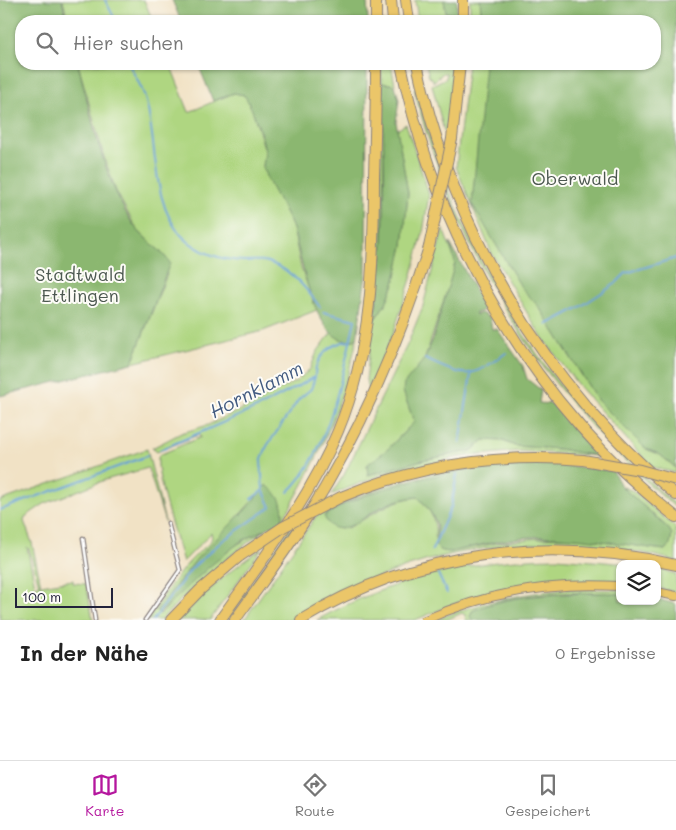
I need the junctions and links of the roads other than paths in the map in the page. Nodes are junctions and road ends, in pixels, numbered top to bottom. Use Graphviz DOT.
graph roads {
  1 [pos="376,0"];
  2 [pos="391,0"];
  3 [pos="406,0"];
  4 [pos="463,0"];
  5 [pos="376,15"];
  6 [pos="393,15"];
  7 [pos="409,15"];
  8 [pos="463,15"];
  9 [pos="376,70"];
  10 [pos="402,70"];
  11 [pos="418,70"];
  12 [pos="459,70"];
  13 [pos="676,480"];
  14 [pos="676,495"];
  15 [pos="676,517"];
  16 [pos="168,523"];
  17 [pos="83,538"];
  18 [pos="676,565"];
  19 [pos="616,586"];
  20 [pos="661,593"];
  21 [pos="676,596"];
  22 [pos="95,620"];
  23 [pos="145,620"];
  24 [pos="171,620"];
  25 [pos="220,620"];
  26 [pos="235,620"];
  27 [pos="301,620"];
  28 [pos="425,620"];
  1 -- 5 [label="highway"];
  2 -- 6 [label="highway"];
  3 -- 7 [label="highway"];
  4 -- 8 [label="highway"];
  9 -- 25 [label="highway"];
  10 -- 15 [label="highway"];
  11 -- 14 [label="highway"];
  12 -- 26 [label="highway, bridge"];
  13 -- 24 [label="highway, bridge"];
  16 -- 23 [label="lane"];
  17 -- 22 [label="lane"];
  18 -- 27 [label="highway"];
  19 -- 28 [label="main road"];
  20 -- 21 [label="main road"];
}
